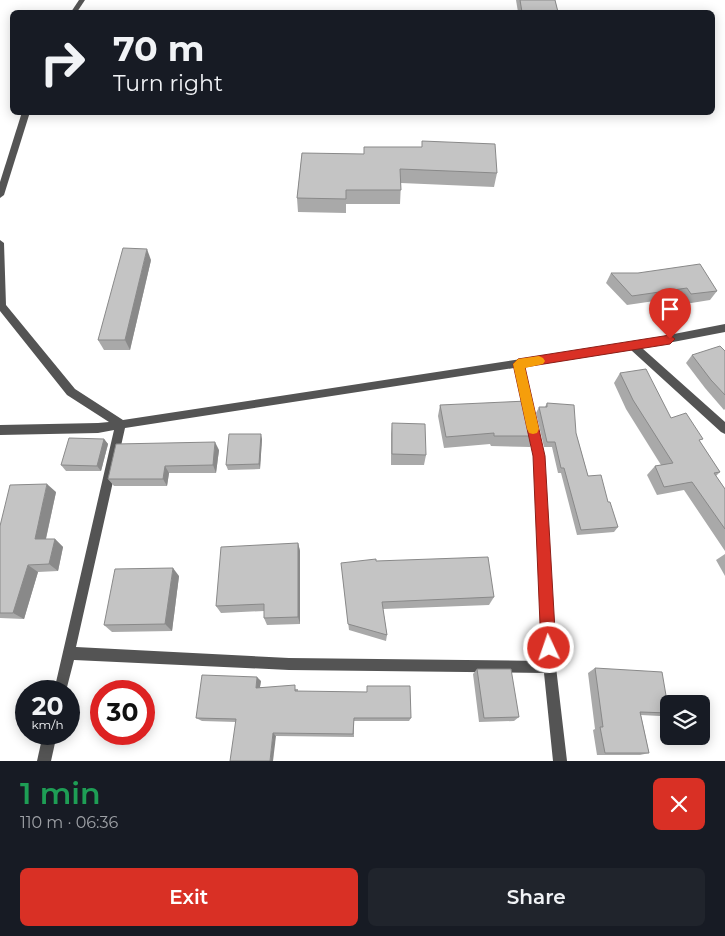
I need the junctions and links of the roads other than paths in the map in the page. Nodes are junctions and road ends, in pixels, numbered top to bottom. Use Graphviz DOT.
graph roads {
  1 [pos="25,115"];
  2 [pos="0,195"];
  3 [pos="0,243"];
  4 [pos="725,328"];
  5 [pos="632,346"];
  6 [pos="518,364"];
  7 [pos="122,424"];
  8 [pos="725,429"];
  9 [pos="0,430"];
  10 [pos="69,653"];
  11 [pos="550,667"];
  12 [pos="63,680"];
  13 [pos="48,745"];
  14 [pos="44,761"];
  15 [pos="560,761"];
  1 -- 2 [label="street"];
  3 -- 7 [label="street"];
  4 -- 5 [label="street"];
  5 -- 6 [label="street"];
  5 -- 8 [label="street"];
  6 -- 7 [label="street"];
  6 -- 11 [label="street"];
  7 -- 9 [label="street"];
  7 -- 10 [label="street"];
  10 -- 11 [label="street"];
  10 -- 12 [label="street"];
  11 -- 15 [label="street"];
  13 -- 14 [label="street"];
}
